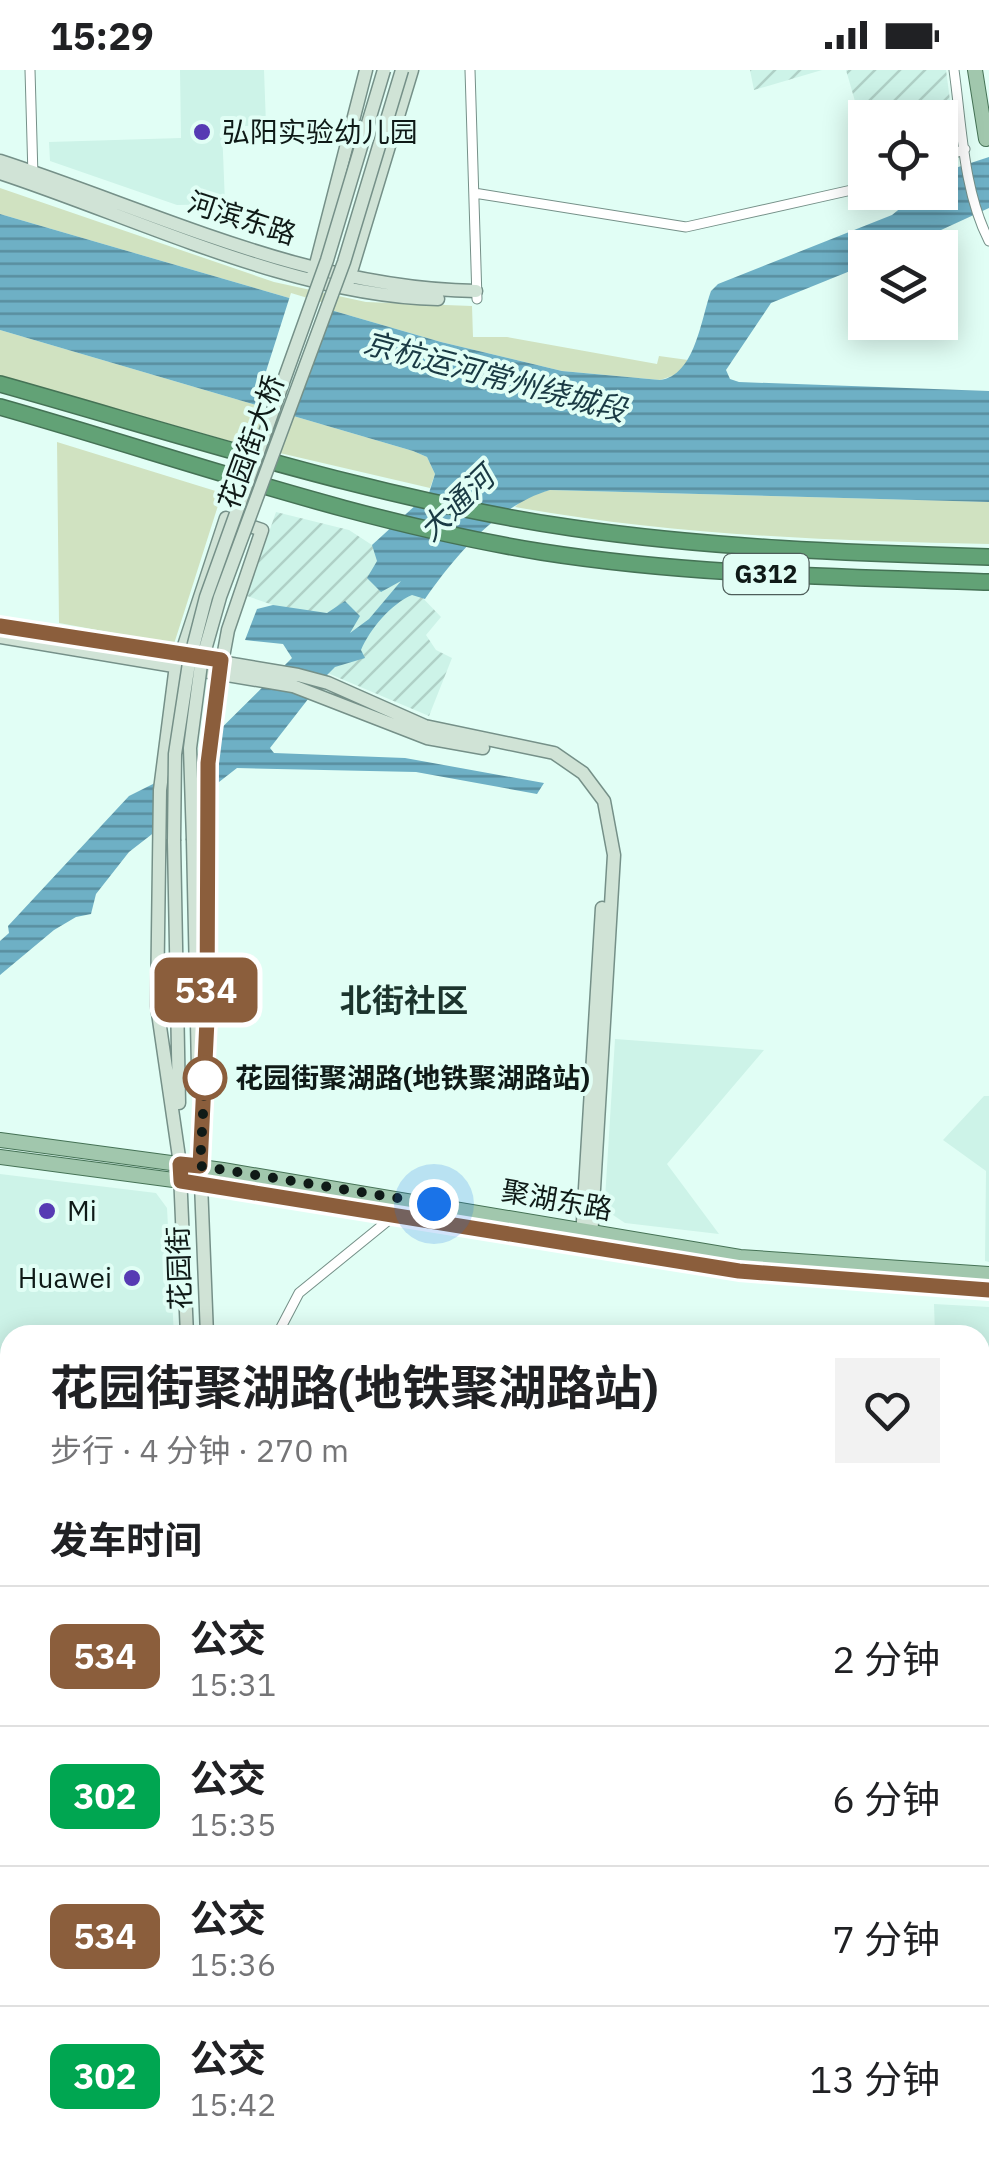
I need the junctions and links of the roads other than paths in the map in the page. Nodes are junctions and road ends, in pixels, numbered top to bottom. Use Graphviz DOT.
graph roads {
  1 [pos="30,70"];
  2 [pos="366,70"];
  3 [pos="384,70"];
  4 [pos="402,70"];
  5 [pos="412,70"];
  6 [pos="470,70"];
  7 [pos="954,70"];
  8 [pos="975,70"];
  9 [pos="988,138"];
  10 [pos="965,153"];
  11 [pos="958,155"];
  12 [pos="0,161"];
  13 [pos="0,173"];
  14 [pos="33,178"];
  15 [pos="848,191"];
  16 [pos="474,193"];
  17 [pos="989,241"];
  18 [pos="314,273"];
  19 [pos="348,282"];
  20 [pos="476,295"];
  21 [pos="0,384"];
  22 [pos="0,407"];
  23 [pos="989,558"];
  24 [pos="989,582"];
  25 [pos="0,626"];
  26 [pos="0,636"];
  27 [pos="179,660"];
  28 [pos="220,666"];
  29 [pos="174,840"];
  30 [pos="193,840"];
  31 [pos="0,1140"];
  32 [pos="0,1157"];
  33 [pos="180,1164"];
  34 [pos="200,1166"];
  35 [pos="181,1181"];
  36 [pos="201,1184"];
  37 [pos="395,1215"];
  38 [pos="586,1238"];
  39 [pos="989,1274"];
  40 [pos="989,1290"];
  41 [pos="187,1325"];
  42 [pos="207,1325"];
  43 [pos="282,1325"];
  1 -- 14 [label="street"];
  2 -- 18 [label="main road"];
  3 -- 29 [label="main road, 花园街大桥, bridge"];
  4 -- 30 [label="main road, 花园街大桥, bridge"];
  5 -- 19 [label="main road"];
  6 -- 16 [label="street"];
  7 -- 10 [label="street"];
  8 -- 9 [label="main road"];
  10 -- 11 [label="street"];
  10 -- 17 [label="street"];
  12 -- 14 [label="main road, 河滨东路"];
  13 -- 14 [label="main road, 河滨东路"];
  14 -- 18 [label="main road, 河滨东路"];
  15 -- 16 [label="street"];
  16 -- 20 [label="street"];
  18 -- 19 [label="main road, 河滨东路"];
  19 -- 20 [label="main road, 河滨东路"];
  21 -- 23 [label="highway, G312"];
  22 -- 24 [label="highway, G312"];
  25 -- 27 [label="main road"];
  26 -- 27 [label="main road"];
  27 -- 28 [label="main road"];
  27 -- 28 [label="main road"];
  27 -- 33 [label="main road"];
  28 -- 34 [label="main road"];
  28 -- 38 [label="main road"];
  29 -- 33 [label="main road, 花园街"];
  30 -- 34 [label="main road, 花园街"];
  31 -- 33 [label="main road, 聚湖东路"];
  32 -- 35 [label="main road, 聚湖东路"];
  33 -- 34 [label="main road, 聚湖东路"];
  33 -- 35 [label="main road, 花园街"];
  34 -- 36 [label="main road, 花园街"];
  34 -- 38 [label="main road, 聚湖东路"];
  35 -- 36 [label="main road, 聚湖东路"];
  35 -- 41 [label="main road, 花园街"];
  36 -- 37 [label="main road, 聚湖东路"];
  36 -- 42 [label="main road, 花园街"];
  37 -- 38 [label="main road, 聚湖东路"];
  37 -- 43 [label="street"];
  38 -- 39 [label="main road, 聚湖东路"];
  38 -- 40 [label="main road, 聚湖东路"];
}
